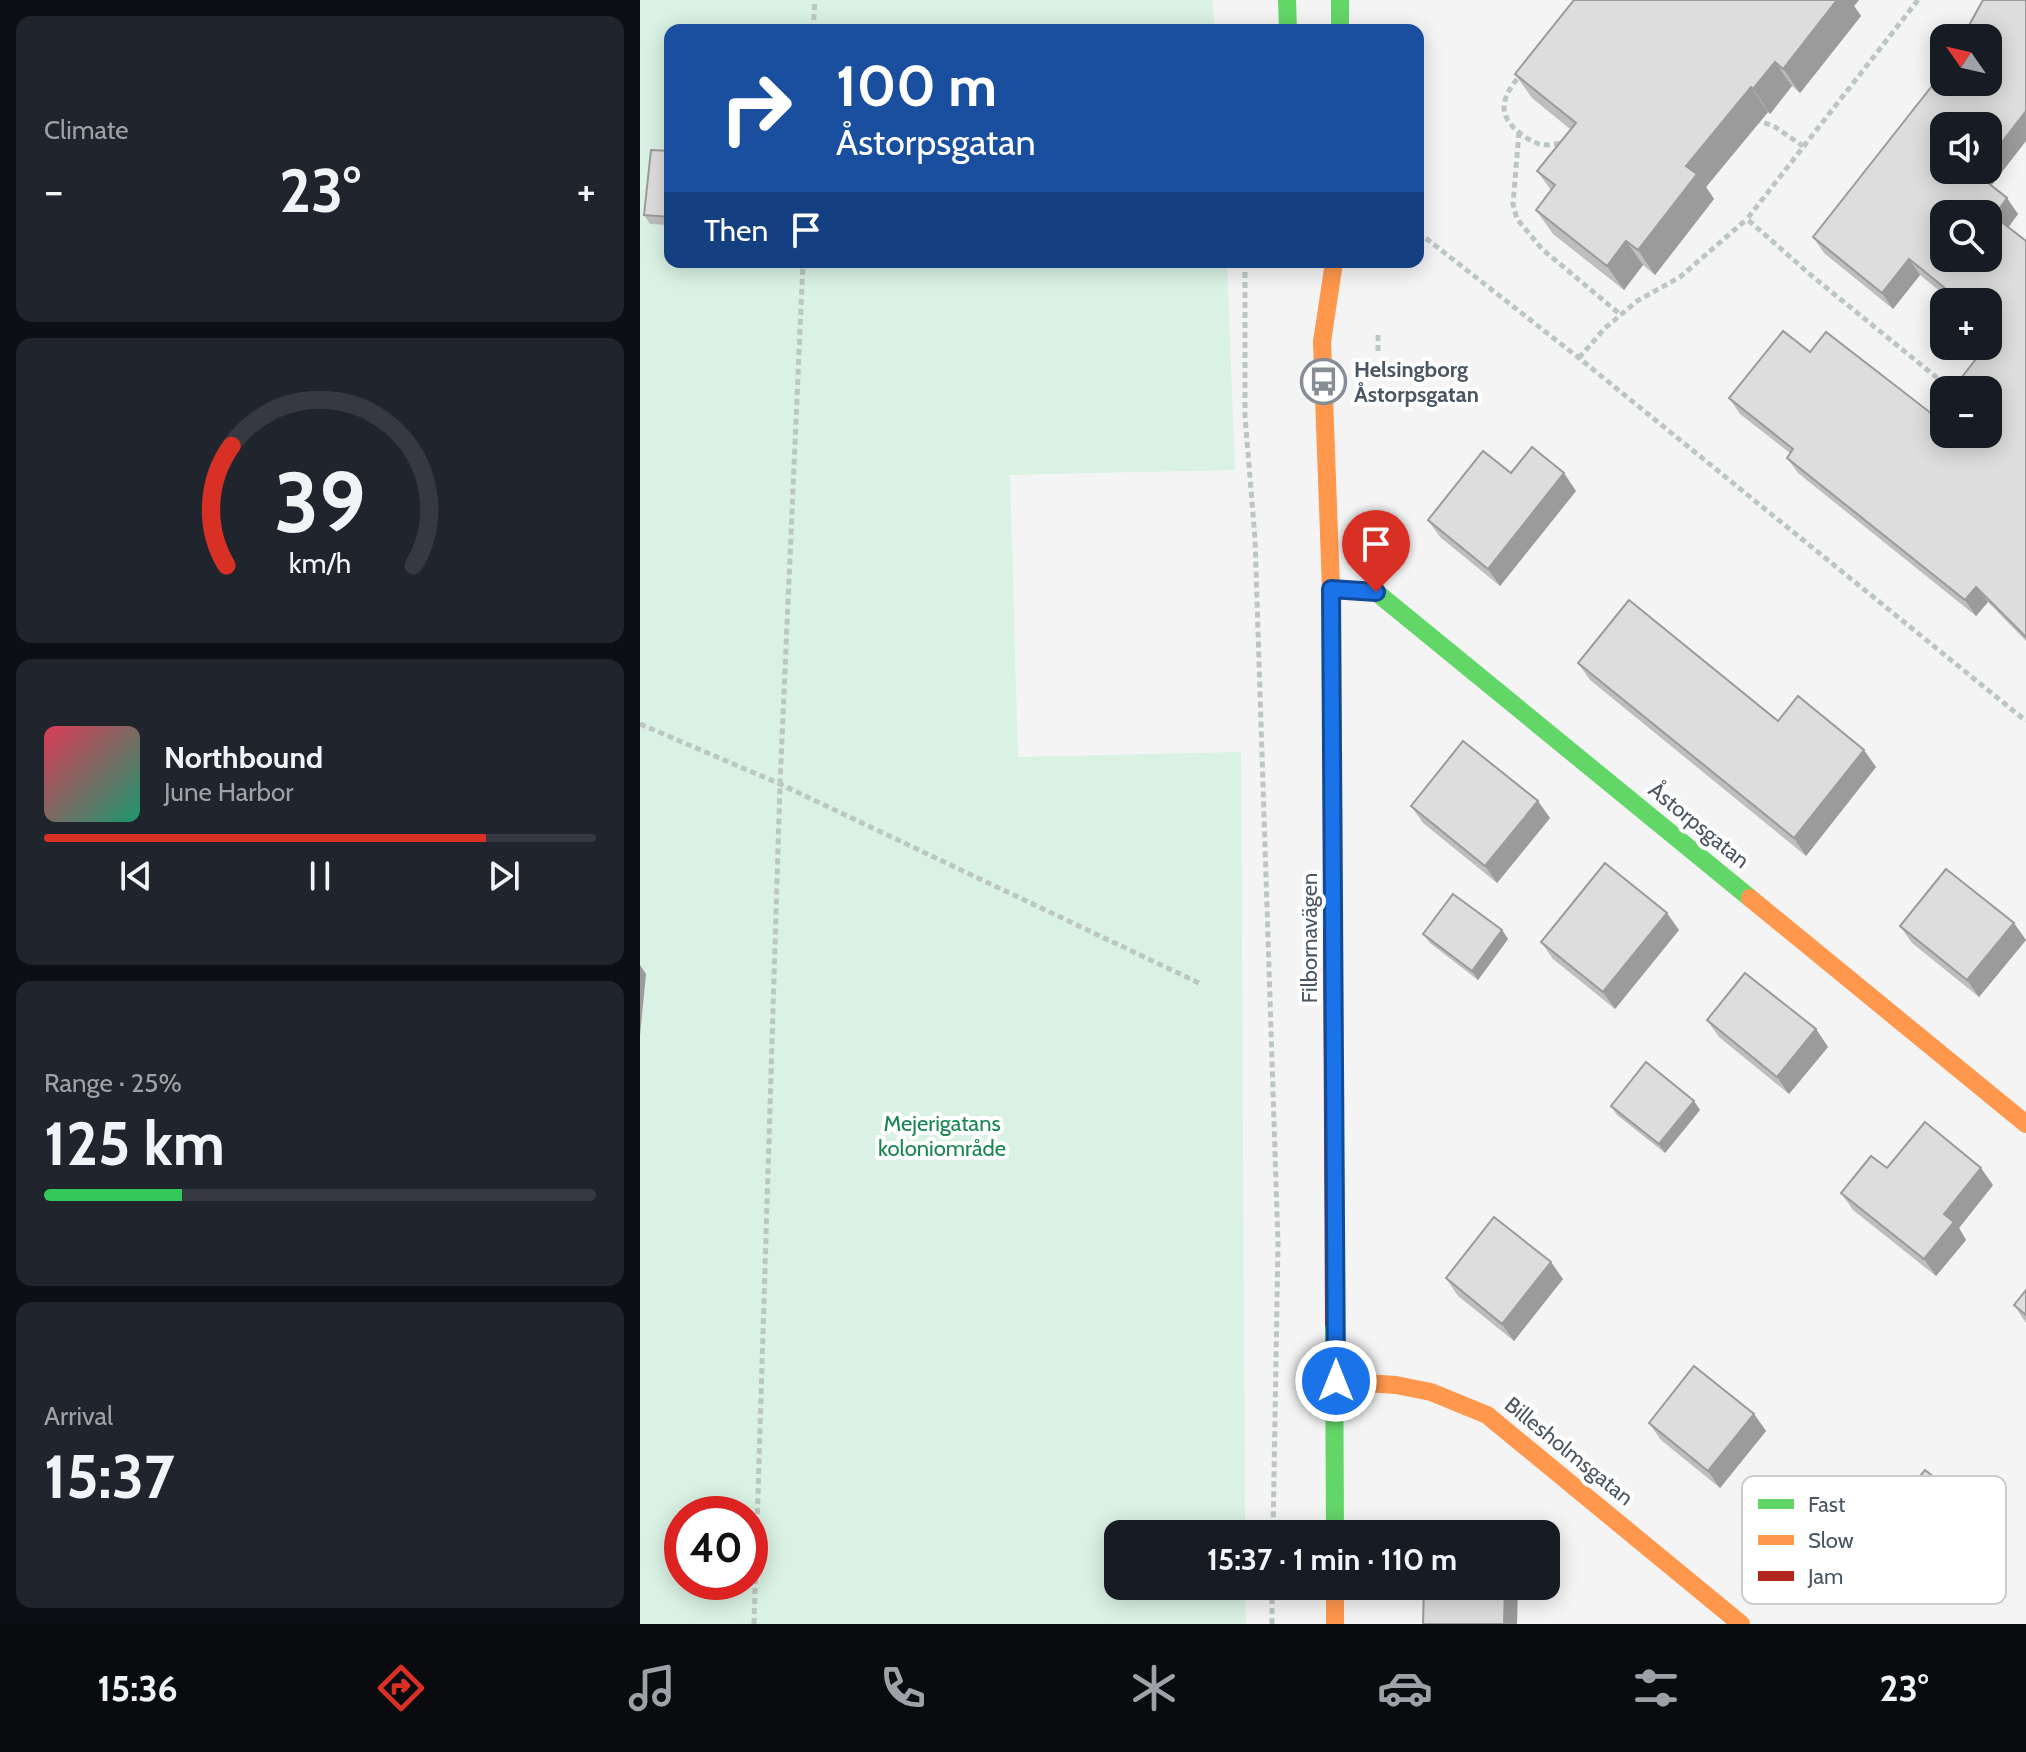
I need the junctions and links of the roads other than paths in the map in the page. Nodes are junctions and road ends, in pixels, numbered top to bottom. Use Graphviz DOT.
graph roads {
  1 [pos="1287,0"];
  2 [pos="1340,0"];
  3 [pos="1288,24"];
  4 [pos="1340,24"];
  5 [pos="1333,268"];
  6 [pos="1311,289"];
  7 [pos="1322,342"];
  8 [pos="1331,589"];
  9 [pos="2026,1124"];
  10 [pos="1336,1381"];
  11 [pos="1335,1520"];
  12 [pos="1335,1600"];
  13 [pos="1335,1624"];
  14 [pos="1741,1624"];
  1 -- 3 [label="street"];
  2 -- 4 [label="street"];
  5 -- 7 [label="street, Filbornavägen"];
  6 -- 7 [label="street, Filbornavägen"];
  7 -- 8 [label="street, Filbornavägen"];
  8 -- 9 [label="street, Åstorpsgatan"];
  8 -- 10 [label="street, Filbornavägen"];
  10 -- 11 [label="street, Filbornavägen"];
  10 -- 14 [label="street, Billesholmsgatan"];
  12 -- 13 [label="street"];
}
